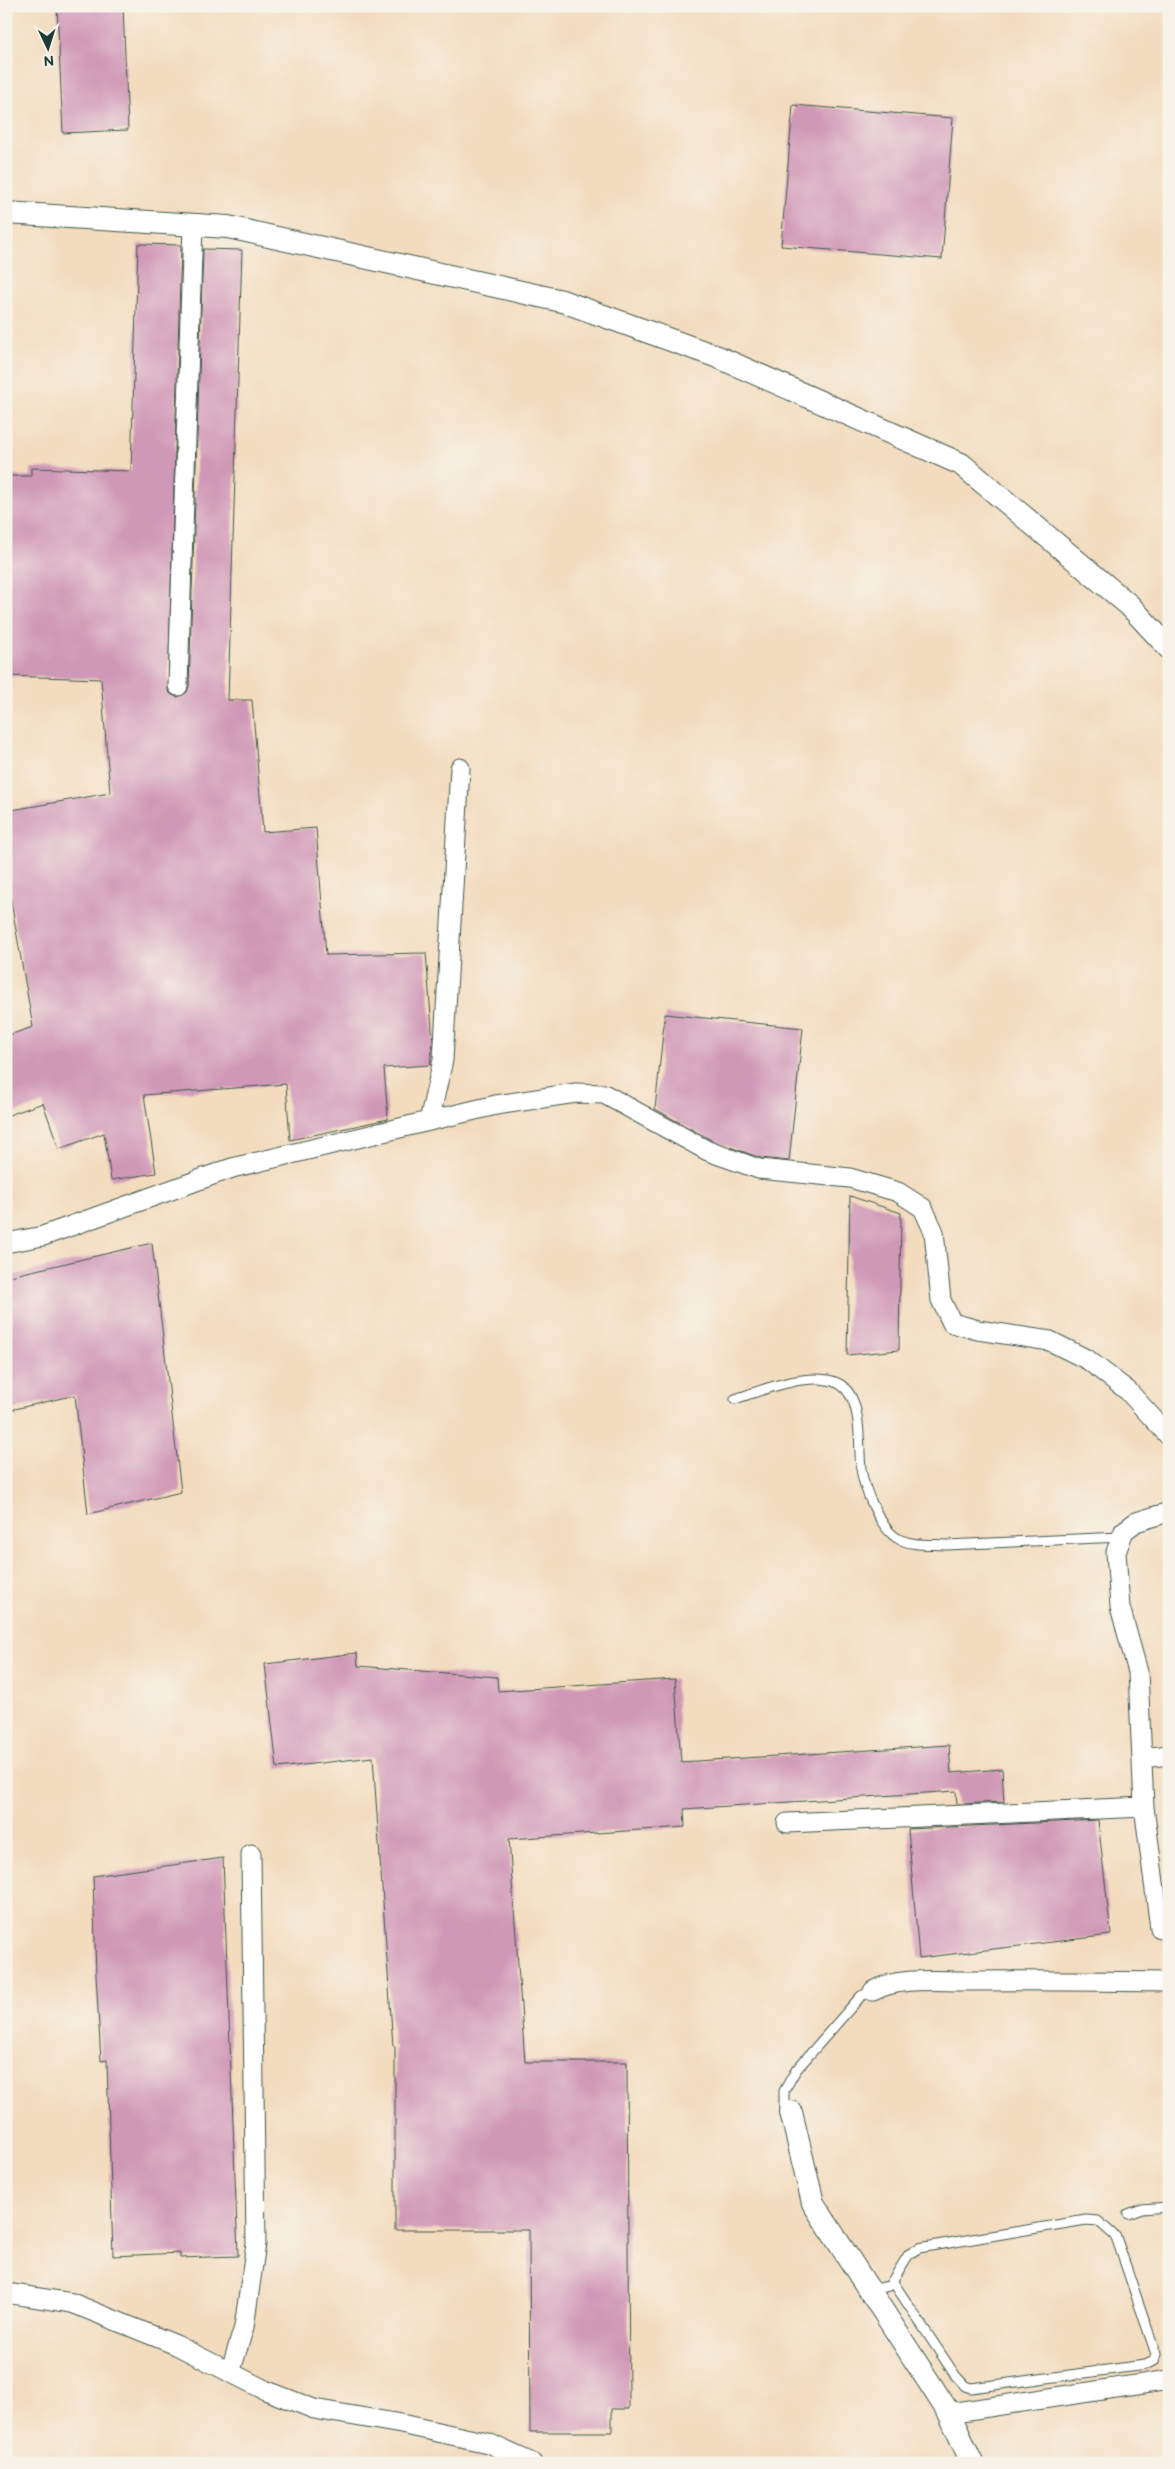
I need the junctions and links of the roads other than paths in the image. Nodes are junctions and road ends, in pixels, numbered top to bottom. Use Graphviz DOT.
graph roads {
  1 [pos="6,214"];
  2 [pos="193,224"];
  3 [pos="1169,648"];
  4 [pos="178,686"];
  5 [pos="460,768"];
  6 [pos="429,1121"];
  7 [pos="6,1243"];
  8 [pos="735,1399"];
  9 [pos="1169,1436"];
  10 [pos="1169,1512"];
  11 [pos="1121,1537"];
  12 [pos="1169,1755"];
  13 [pos="1142,1758"];
  14 [pos="1144,1807"];
  15 [pos="787,1823"];
  16 [pos="251,1854"];
  17 [pos="1160,1928"];
  18 [pos="1169,1982"];
  19 [pos="873,1991"];
  20 [pos="791,2112"];
  21 [pos="1169,2209"];
  22 [pos="1128,2214"];
  23 [pos="893,2282"];
  24 [pos="868,2290"];
  25 [pos="6,2292"];
  26 [pos="230,2373"];
  27 [pos="1169,2380"];
  28 [pos="949,2414"];
  29 [pos="532,2463"];
  30 [pos="972,2463"];
  1 -- 2 [label="street"];
  2 -- 3 [label="street"];
  2 -- 4 [label="street"];
  5 -- 6 [label="street"];
  6 -- 7 [label="street"];
  6 -- 9 [label="street"];
  8 -- 11 [label="lane"];
  10 -- 11 [label="street"];
  11 -- 13 [label="street"];
  12 -- 13 [label="street"];
  13 -- 14 [label="street"];
  14 -- 15 [label="street"];
  14 -- 17 [label="street"];
  16 -- 26 [label="street"];
  18 -- 19 [label="street"];
  19 -- 20 [label="lane"];
  20 -- 24 [label="street"];
  21 -- 22 [label="lane"];
  23 -- 23 [label="lane"];
  23 -- 24 [label="lane"];
  24 -- 28 [label="street"];
  25 -- 26 [label="street"];
  26 -- 29 [label="street"];
  27 -- 28 [label="street"];
  28 -- 30 [label="street"];
}
